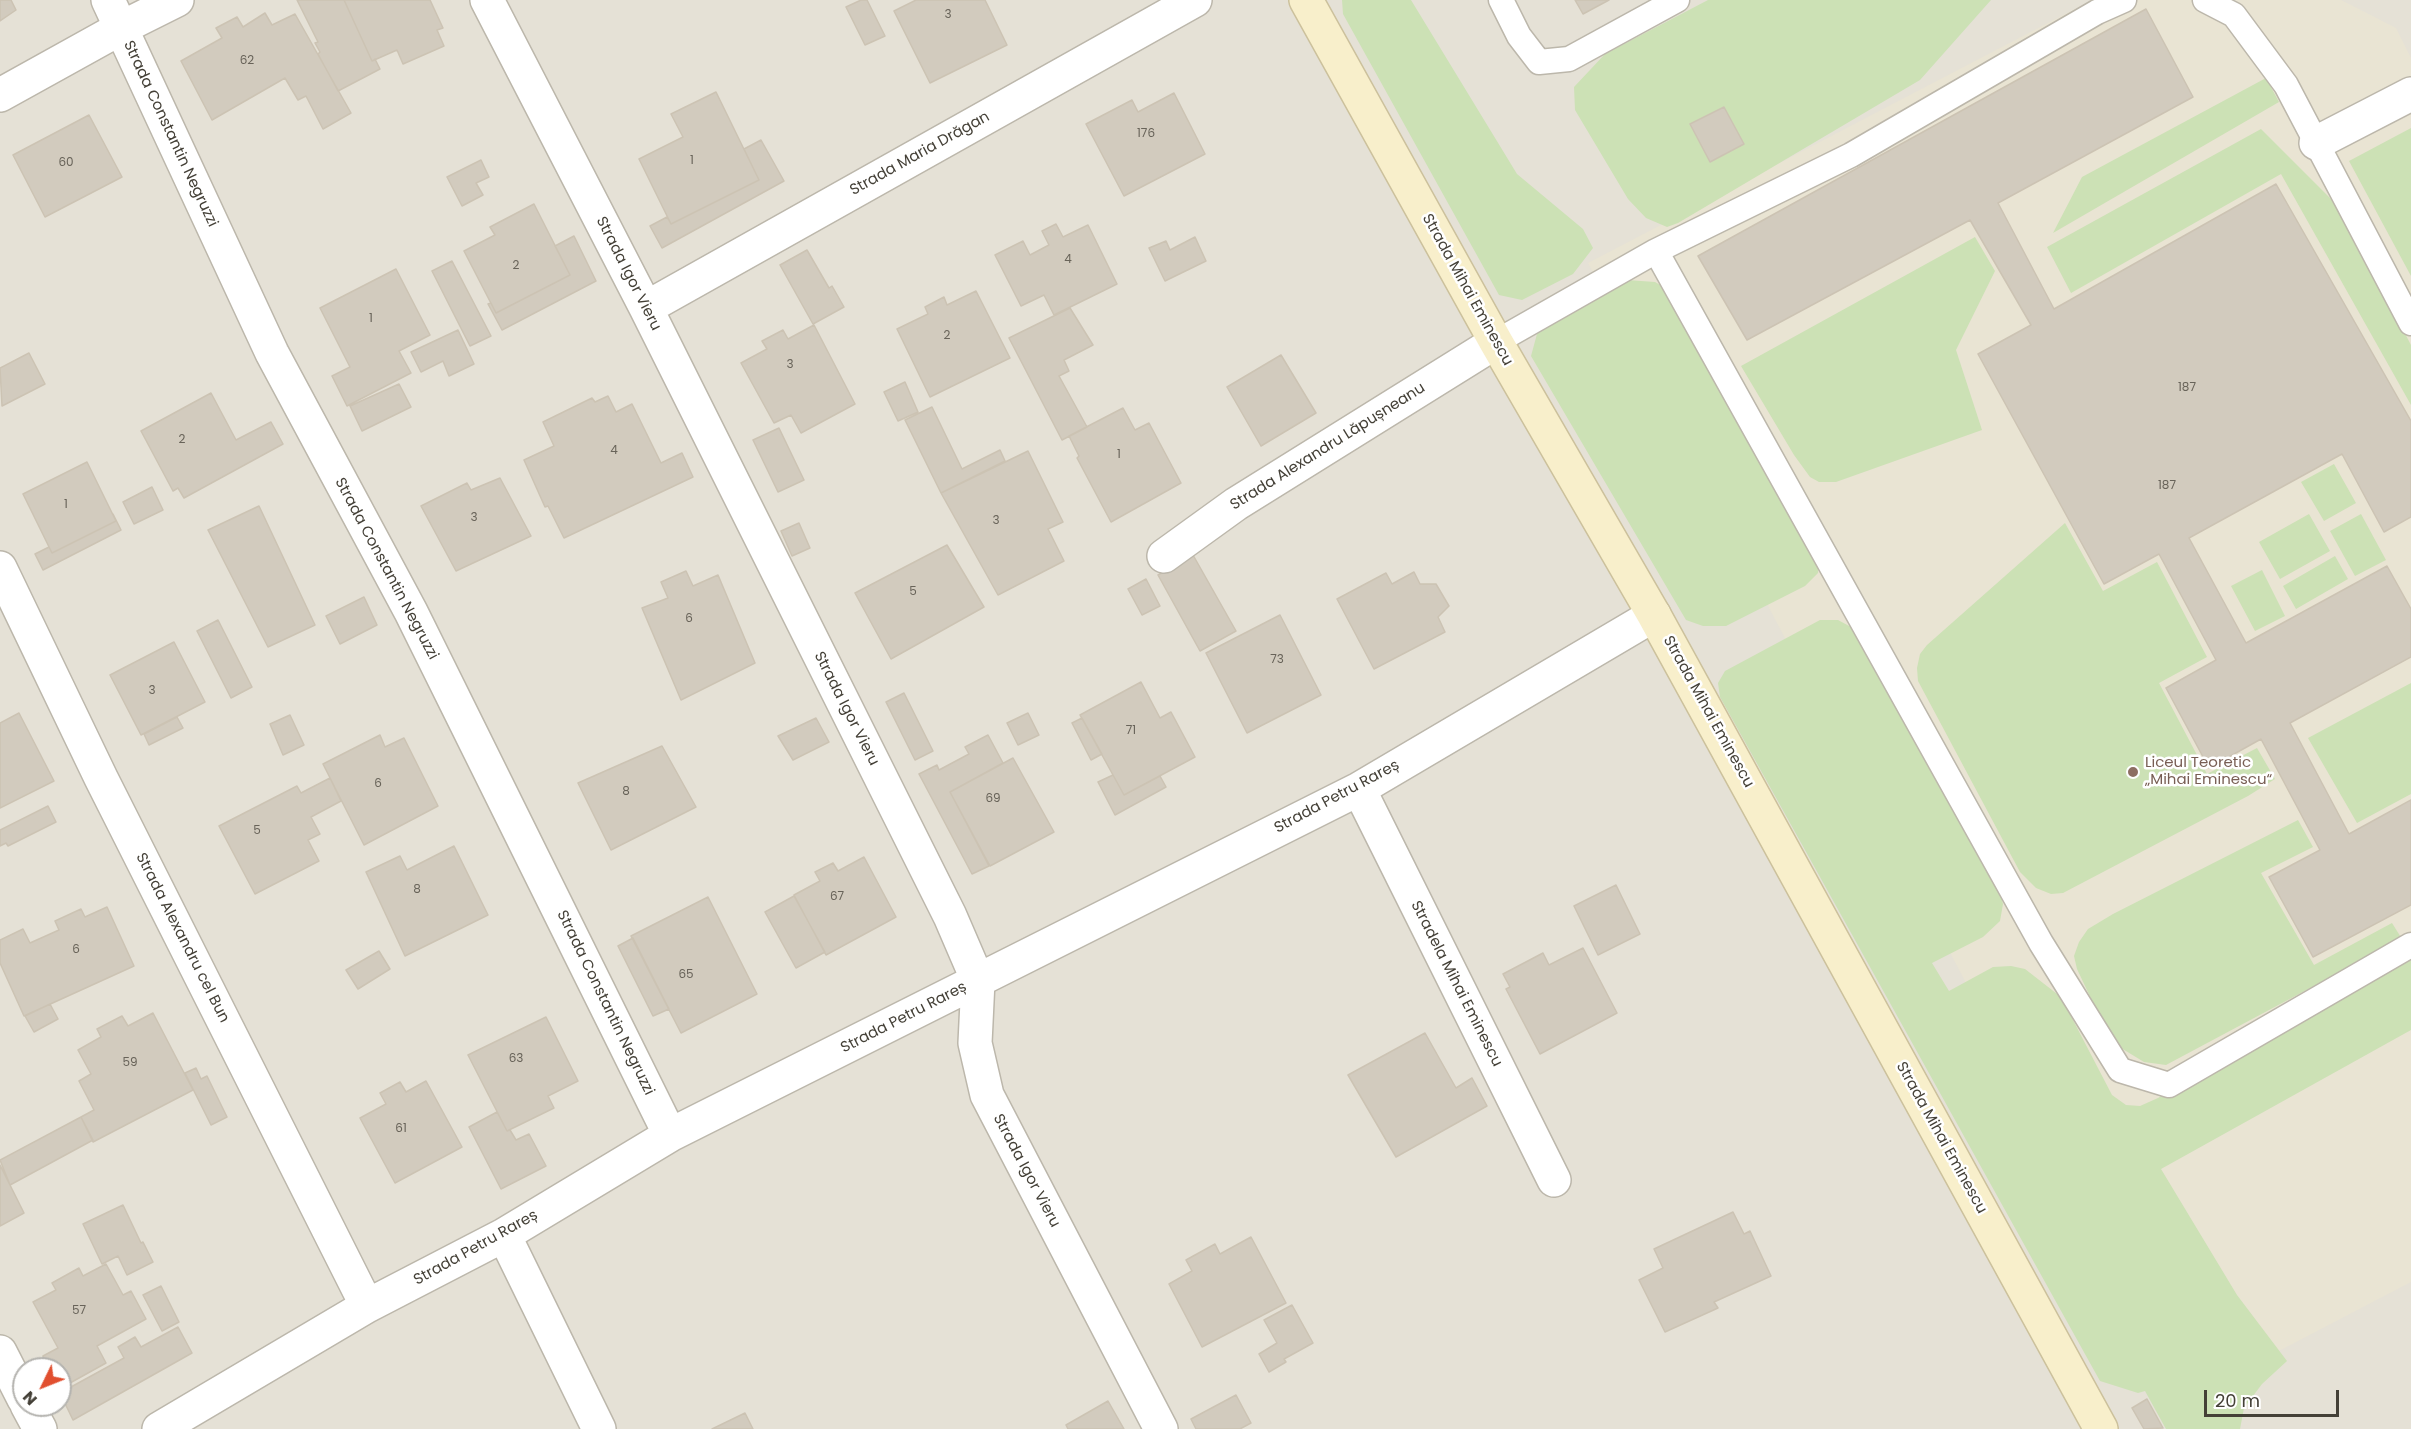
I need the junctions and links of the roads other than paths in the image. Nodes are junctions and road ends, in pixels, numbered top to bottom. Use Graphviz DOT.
graph roads {
  1 [pos="177,0"];
  2 [pos="487,0"];
  3 [pos="1195,0"];
  4 [pos="1306,0"];
  5 [pos="1501,0"];
  6 [pos="1677,0"];
  7 [pos="2124,0"];
  8 [pos="2205,0"];
  9 [pos="115,14"];
  10 [pos="2411,94"];
  11 [pos="0,95"];
  12 [pos="2316,143"];
  13 [pos="1656,251"];
  14 [pos="646,308"];
  15 [pos="2411,323"];
  16 [pos="1496,342"];
  17 [pos="1164,555"];
  18 [pos="0,568"];
  19 [pos="1654,615"];
  20 [pos="1359,789"];
  21 [pos="2411,945"];
  22 [pos="978,981"];
  23 [pos="670,1135"];
  24 [pos="1554,1180"];
  25 [pos="504,1235"];
  26 [pos="367,1306"];
  27 [pos="0,1352"];
  28 [pos="12,1376"];
  29 [pos="159,1429"];
  30 [pos="599,1429"];
  31 [pos="1161,1429"];
  32 [pos="2101,1429"];
  1 -- 9 [label="street"];
  2 -- 14 [label="street, Strada Igor Vieru"];
  3 -- 14 [label="street, Strada Maria Drăgan"];
  4 -- 16 [label="main road, Strada Mihai Eminescu"];
  5 -- 6 [label="lane"];
  7 -- 13 [label="lane"];
  8 -- 12 [label="lane"];
  9 -- 11 [label="street"];
  9 -- 23 [label="street, Strada Constantin Negruzzi"];
  10 -- 12 [label="street"];
  12 -- 15 [label="lane"];
  13 -- 16 [label="lane"];
  13 -- 21 [label="lane"];
  14 -- 22 [label="street, Strada Igor Vieru"];
  16 -- 17 [label="street, Strada Alexandru Lăpușneanu"];
  16 -- 19 [label="main road, Strada Mihai Eminescu"];
  18 -- 26 [label="street, Strada Alexandru cel Bun"];
  19 -- 20 [label="street, Strada Petru Rareș"];
  19 -- 32 [label="main road, Strada Mihai Eminescu"];
  20 -- 22 [label="street, Strada Petru Rareș"];
  20 -- 24 [label="street, Stradela Mihai Eminescu"];
  22 -- 23 [label="street, Strada Petru Rareș"];
  22 -- 31 [label="street, Strada Igor Vieru"];
  23 -- 25 [label="street, Strada Petru Rareș"];
  25 -- 26 [label="street, Strada Petru Rareș"];
  25 -- 30 [label="street"];
  26 -- 29 [label="street, Strada Petru Rareș"];
  27 -- 28 [label="street"];
}
